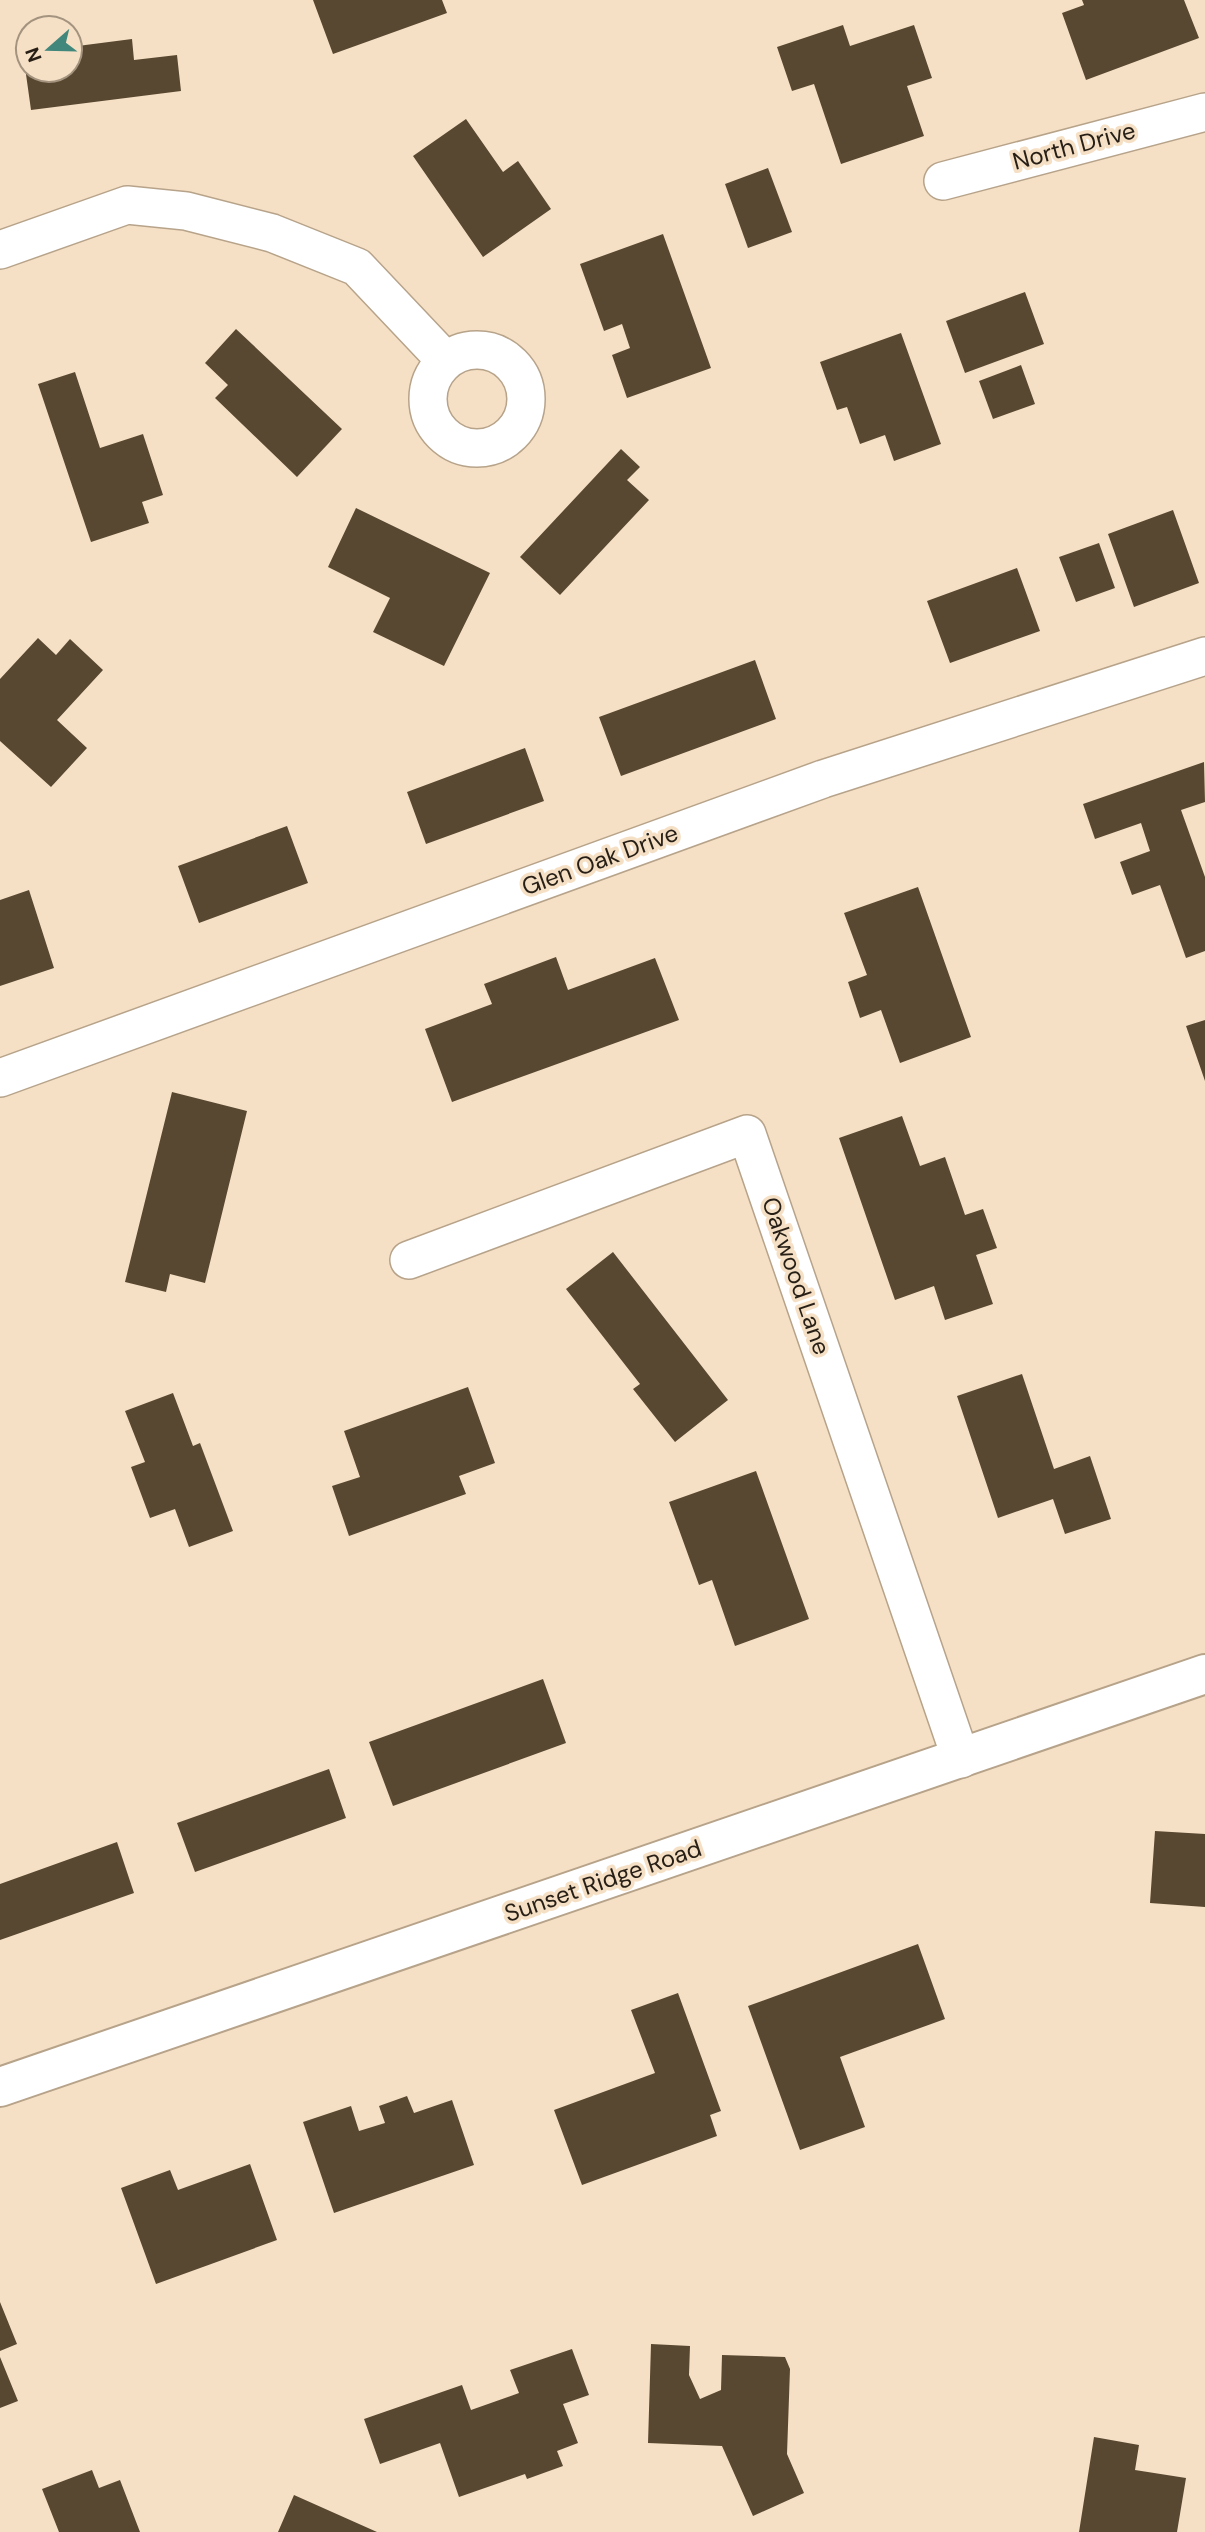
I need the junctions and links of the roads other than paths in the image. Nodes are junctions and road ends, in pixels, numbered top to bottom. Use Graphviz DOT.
graph roads {
  1 [pos="1205,112"];
  2 [pos="943,181"];
  3 [pos="0,250"];
  4 [pos="445,360"];
  5 [pos="1205,656"];
  6 [pos="0,1078"];
  7 [pos="409,1260"];
  8 [pos="1205,1674"];
  9 [pos="961,1759"];
  10 [pos="0,2087"];
  1 -- 2 [label="street, North Drive"];
  3 -- 4 [label="street"];
  5 -- 6 [label="street, Glen Oak Drive"];
  7 -- 9 [label="street, Oakwood Lane"];
  8 -- 9 [label="street, Sunset Ridge Road"];
  9 -- 10 [label="street, Sunset Ridge Road"];
}
